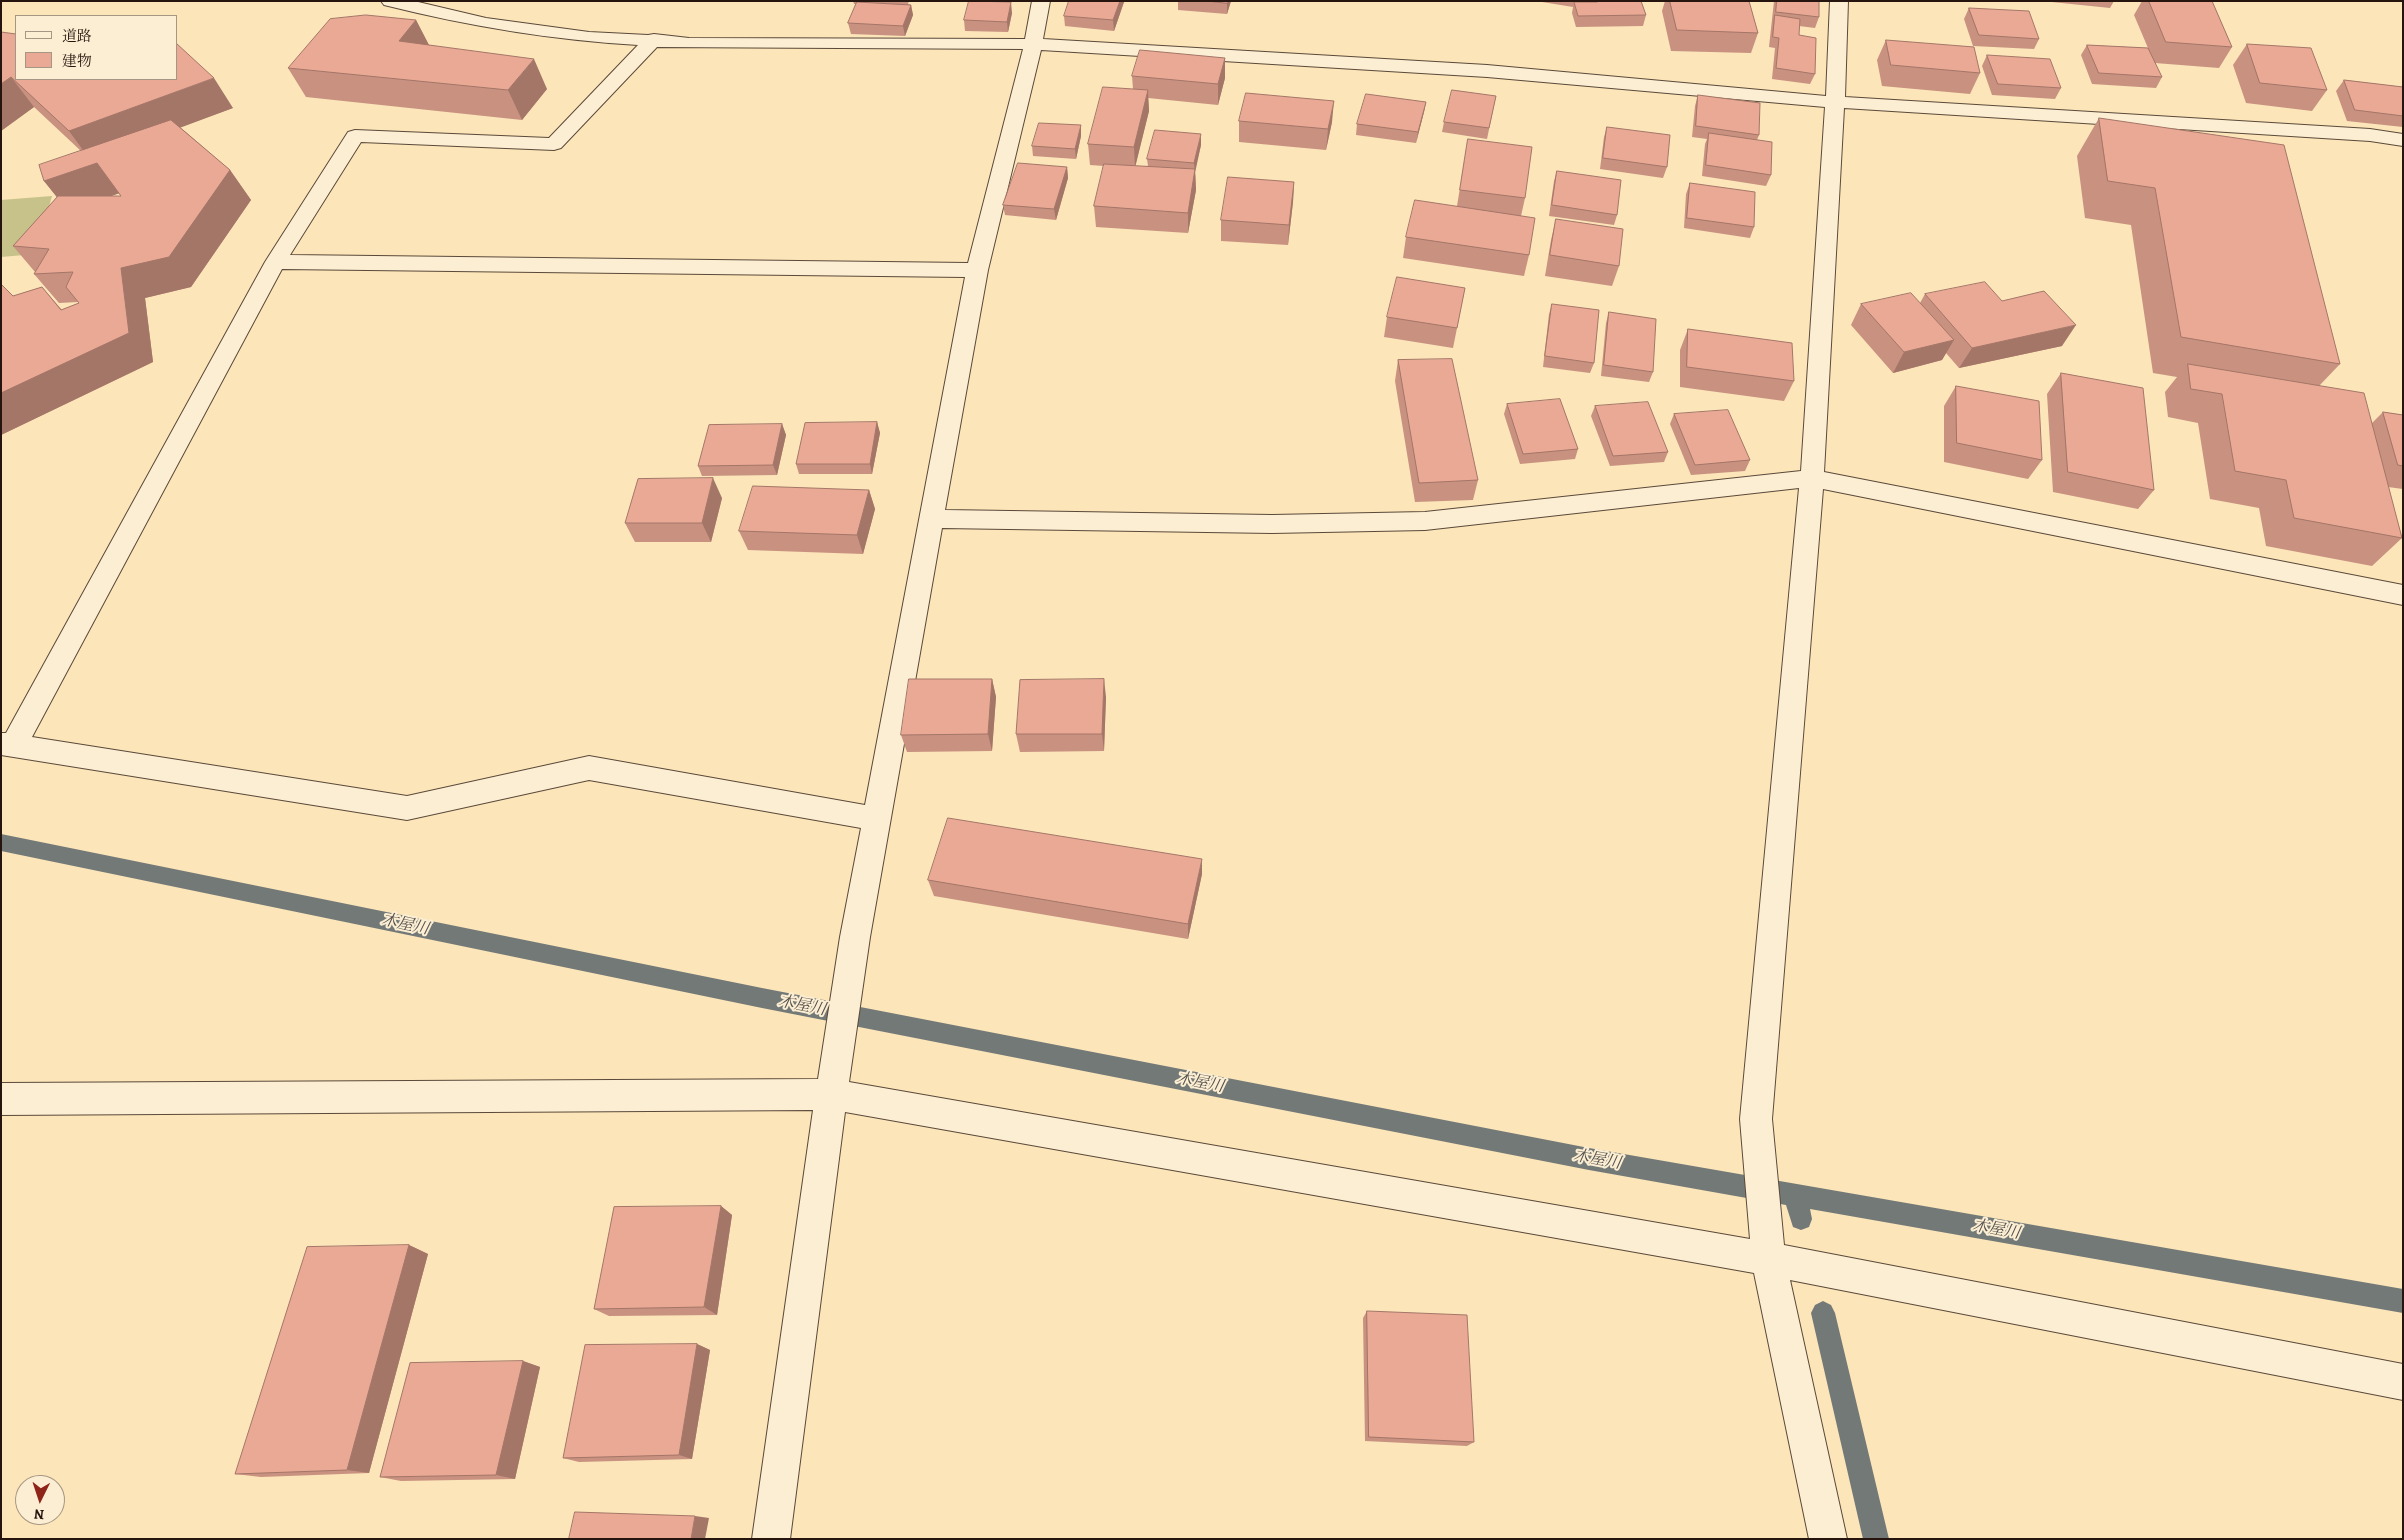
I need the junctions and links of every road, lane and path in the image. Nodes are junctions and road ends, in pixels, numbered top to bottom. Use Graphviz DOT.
graph roads {
  1 [pos="390,1"];
  2 [pos="1041,1"];
  3 [pos="1839,1"];
  4 [pos="654,39"];
  5 [pos="1033,44"];
  6 [pos="1835,102"];
  7 [pos="2403,140"];
  8 [pos="276,262"];
  9 [pos="977,270"];
  10 [pos="1812,478"];
  11 [pos="931,519"];
  12 [pos="2403,595"];
  13 [pos="7,745"];
  14 [pos="876,819"];
  15 [pos="831,1094"];
  16 [pos="1,1099"];
  17 [pos="1768,1259"];
  18 [pos="2403,1382"];
  19 [pos="771,1539"];
  20 [pos="1828,1539"];
  1 -- 4 [label="street"];
  2 -- 5 [label="street"];
  3 -- 6 [label="street"];
  4 -- 5 [label="street"];
  4 -- 8 [label="street"];
  5 -- 6 [label="street"];
  5 -- 9 [label="street"];
  6 -- 7 [label="street"];
  6 -- 10 [label="street"];
  8 -- 9 [label="street"];
  8 -- 13 [label="street"];
  9 -- 11 [label="street"];
  10 -- 11 [label="street"];
  10 -- 12 [label="street"];
  10 -- 17 [label="street"];
  11 -- 14 [label="street"];
  13 -- 14 [label="street"];
  14 -- 15 [label="street"];
  15 -- 16 [label="street"];
  15 -- 17 [label="street"];
  15 -- 19 [label="street"];
  17 -- 18 [label="street"];
  17 -- 20 [label="street"];
}
